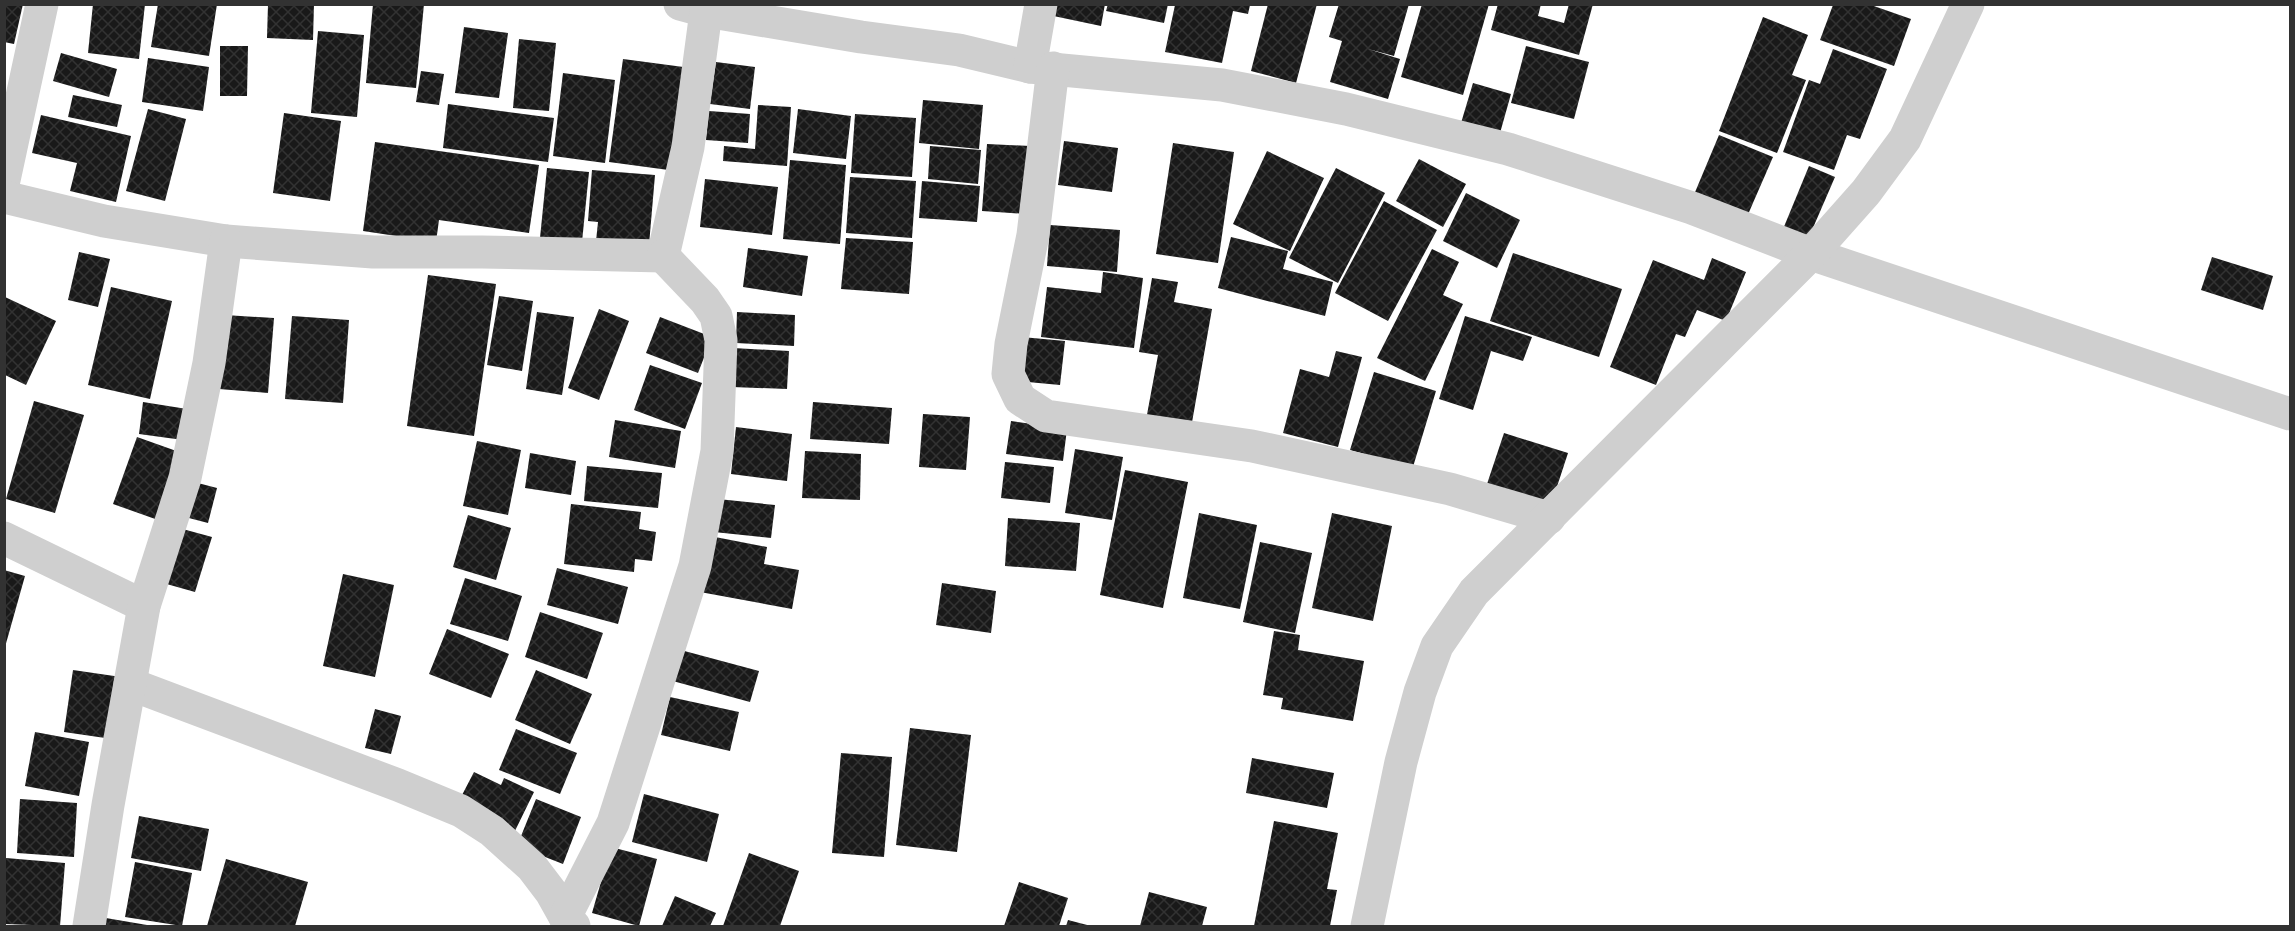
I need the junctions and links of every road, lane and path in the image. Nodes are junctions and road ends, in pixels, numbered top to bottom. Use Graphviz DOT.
graph roads {
  1 [pos="42,4"];
  2 [pos="1041,4"];
  3 [pos="1968,4"];
  4 [pos="698,7"];
  5 [pos="1041,67"];
  6 [pos="4,180"];
  7 [pos="4,197"];
  8 [pos="226,241"];
  9 [pos="1810,254"];
  10 [pos="663,256"];
  11 [pos="2290,414"];
  12 [pos="1549,518"];
  13 [pos="4,538"];
  14 [pos="144,606"];
  15 [pos="130,684"];
  16 [pos="569,922"];
  17 [pos="89,927"];
  18 [pos="1367,927"];
  1 -- 6 [label="street"];
  2 -- 5 [label="street"];
  3 -- 9 [label="street"];
  4 -- 5 [label="street"];
  4 -- 10 [label="street"];
  5 -- 9 [label="street"];
  5 -- 12 [label="street"];
  7 -- 8 [label="street"];
  8 -- 10 [label="street"];
  8 -- 14 [label="street"];
  9 -- 11 [label="street"];
  9 -- 12 [label="street"];
  10 -- 16 [label="street"];
  12 -- 18 [label="street"];
  13 -- 14 [label="street"];
  14 -- 15 [label="street"];
  15 -- 16 [label="street"];
  15 -- 17 [label="street"];
}
